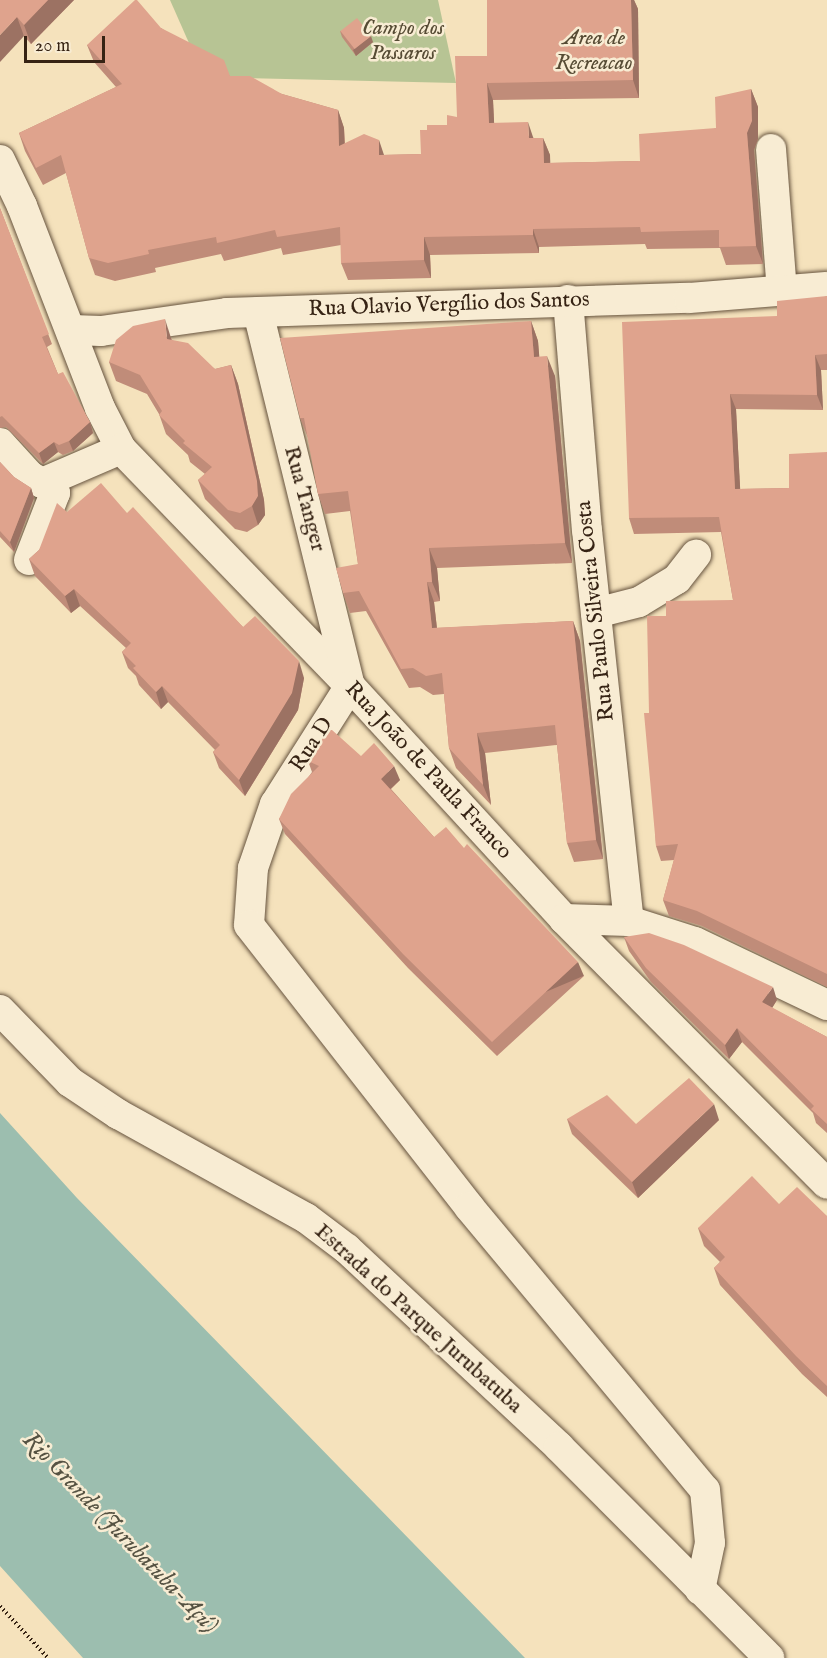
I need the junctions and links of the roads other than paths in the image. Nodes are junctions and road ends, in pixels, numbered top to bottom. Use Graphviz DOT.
graph roads {
  1 [pos="771,149"];
  2 [pos="0,160"];
  3 [pos="827,287"];
  4 [pos="782,292"];
  5 [pos="568,300"];
  6 [pos="258,312"];
  7 [pos="72,330"];
  8 [pos="0,443"];
  9 [pos="121,448"];
  10 [pos="50,482"];
  11 [pos="696,555"];
  12 [pos="29,560"];
  13 [pos="596,613"];
  14 [pos="350,686"];
  15 [pos="564,919"];
  16 [pos="629,921"];
  17 [pos="827,1005"];
  18 [pos="0,1010"];
  19 [pos="827,1184"];
  20 [pos="700,1590"];
  21 [pos="769,1658"];
  1 -- 4 [label="street"];
  2 -- 7 [label="street, Rua João de Paula Franco"];
  3 -- 4 [label="street, Rua Olavio Vergílio dos Santos"];
  4 -- 5 [label="street, Rua Olavio Vergílio dos Santos"];
  5 -- 6 [label="street, Rua Olavio Vergílio dos Santos"];
  5 -- 13 [label="street, Rua Paulo Silveira Costa"];
  6 -- 7 [label="street, Rua Olavio Vergílio dos Santos"];
  6 -- 14 [label="street, Rua Tanger"];
  7 -- 9 [label="street, Rua João de Paula Franco"];
  8 -- 10 [label="street"];
  9 -- 10 [label="street"];
  9 -- 14 [label="street, Rua João de Paula Franco"];
  10 -- 12 [label="street"];
  11 -- 13 [label="street"];
  13 -- 16 [label="street, Rua Paulo Silveira Costa"];
  14 -- 15 [label="street, Rua João de Paula Franco"];
  14 -- 20 [label="street, Rua D"];
  15 -- 16 [label="street"];
  15 -- 19 [label="street, Rua João de Paula Franco"];
  16 -- 17 [label="street"];
  18 -- 20 [label="street, Estrada do Parque Jurubatuba"];
  20 -- 21 [label="street, Estrada do Parque Jurubatuba"];
}
